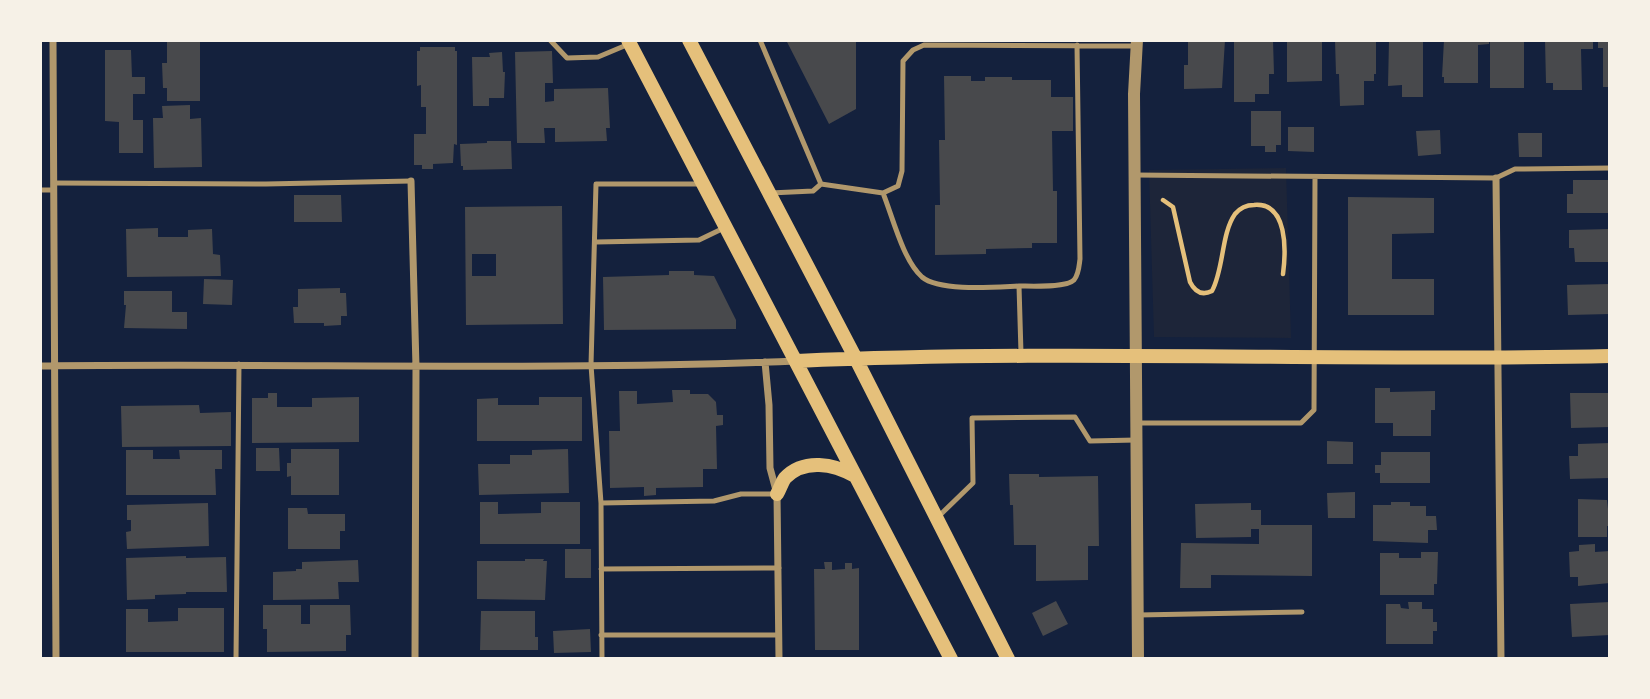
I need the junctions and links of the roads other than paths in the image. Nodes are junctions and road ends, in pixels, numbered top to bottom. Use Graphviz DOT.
graph roads {
  1 [pos="53,40"];
  2 [pos="550,40"];
  3 [pos="689,40"];
  4 [pos="760,40"];
  5 [pos="628,42"];
  6 [pos="1137,43"];
  7 [pos="1077,46"];
  8 [pos="1610,168"];
  9 [pos="1135,175"];
  10 [pos="1315,177"];
  11 [pos="1496,178"];
  12 [pos="411,181"];
  13 [pos="704,184"];
  14 [pos="821,184"];
  15 [pos="54,187"];
  16 [pos="40,190"];
  17 [pos="769,193"];
  18 [pos="883,193"];
  19 [pos="727,227"];
  20 [pos="596,242"];
  21 [pos="1019,286"];
  22 [pos="1021,356"];
  23 [pos="1136,356"];
  24 [pos="1610,356"];
  25 [pos="856,359"];
  26 [pos="1315,359"];
  27 [pos="1497,359"];
  28 [pos="797,361"];
  29 [pos="765,362"];
  30 [pos="239,364"];
  31 [pos="591,365"];
  32 [pos="40,366"];
  33 [pos="55,366"];
  34 [pos="416,367"];
  35 [pos="1137,423"];
  36 [pos="1137,440"];
  37 [pos="856,476"];
  38 [pos="777,494"];
  39 [pos="601,503"];
  40 [pos="937,518"];
  41 [pos="779,568"];
  42 [pos="601,569"];
  43 [pos="1302,612"];
  44 [pos="1138,615"];
  45 [pos="601,635"];
  46 [pos="778,635"];
  47 [pos="56,659"];
  48 [pos="236,659"];
  49 [pos="415,659"];
  50 [pos="601,659"];
  51 [pos="779,659"];
  52 [pos="951,659"];
  53 [pos="1008,659"];
  54 [pos="1138,659"];
  55 [pos="1501,659"];
  1 -- 15 [label="street"];
  2 -- 5 [label="lane"];
  3 -- 17 [label="main road"];
  4 -- 14 [label="lane"];
  5 -- 13 [label="main road"];
  6 -- 7 [label="lane"];
  6 -- 9 [label="street"];
  7 -- 18 [label="lane"];
  7 -- 21 [label="lane"];
  8 -- 11 [label="lane"];
  9 -- 10 [label="lane"];
  9 -- 23 [label="street"];
  10 -- 11 [label="lane"];
  10 -- 26 [label="lane"];
  11 -- 27 [label="street"];
  12 -- 15 [label="lane"];
  12 -- 34 [label="street"];
  13 -- 19 [label="main road"];
  13 -- 20 [label="lane"];
  14 -- 17 [label="lane"];
  14 -- 18 [label="lane"];
  15 -- 16 [label="lane"];
  15 -- 33 [label="street"];
  17 -- 25 [label="main road"];
  18 -- 21 [label="lane"];
  19 -- 20 [label="lane"];
  19 -- 28 [label="main road"];
  20 -- 31 [label="lane"];
  21 -- 22 [label="lane"];
  22 -- 23 [label="main road"];
  22 -- 25 [label="main road"];
  23 -- 26 [label="main road"];
  23 -- 35 [label="street"];
  24 -- 27 [label="main road"];
  25 -- 28 [label="main road"];
  25 -- 40 [label="main road"];
  26 -- 27 [label="main road"];
  26 -- 35 [label="lane"];
  27 -- 55 [label="street"];
  28 -- 29 [label="street"];
  28 -- 37 [label="main road"];
  29 -- 31 [label="street"];
  29 -- 38 [label="street"];
  30 -- 33 [label="street"];
  30 -- 34 [label="street"];
  30 -- 48 [label="lane"];
  31 -- 34 [label="street"];
  31 -- 39 [label="lane"];
  32 -- 33 [label="street"];
  33 -- 47 [label="street"];
  34 -- 49 [label="street"];
  35 -- 36 [label="street"];
  36 -- 40 [label="lane"];
  36 -- 44 [label="street"];
  37 -- 38 [label="main road"];
  37 -- 52 [label="main road"];
  38 -- 39 [label="lane"];
  38 -- 41 [label="street"];
  39 -- 42 [label="lane"];
  40 -- 53 [label="main road"];
  41 -- 42 [label="lane"];
  41 -- 46 [label="street"];
  42 -- 45 [label="lane"];
  43 -- 44 [label="lane"];
  44 -- 54 [label="street"];
  45 -- 46 [label="lane"];
  45 -- 50 [label="lane"];
  46 -- 51 [label="street"];
}
